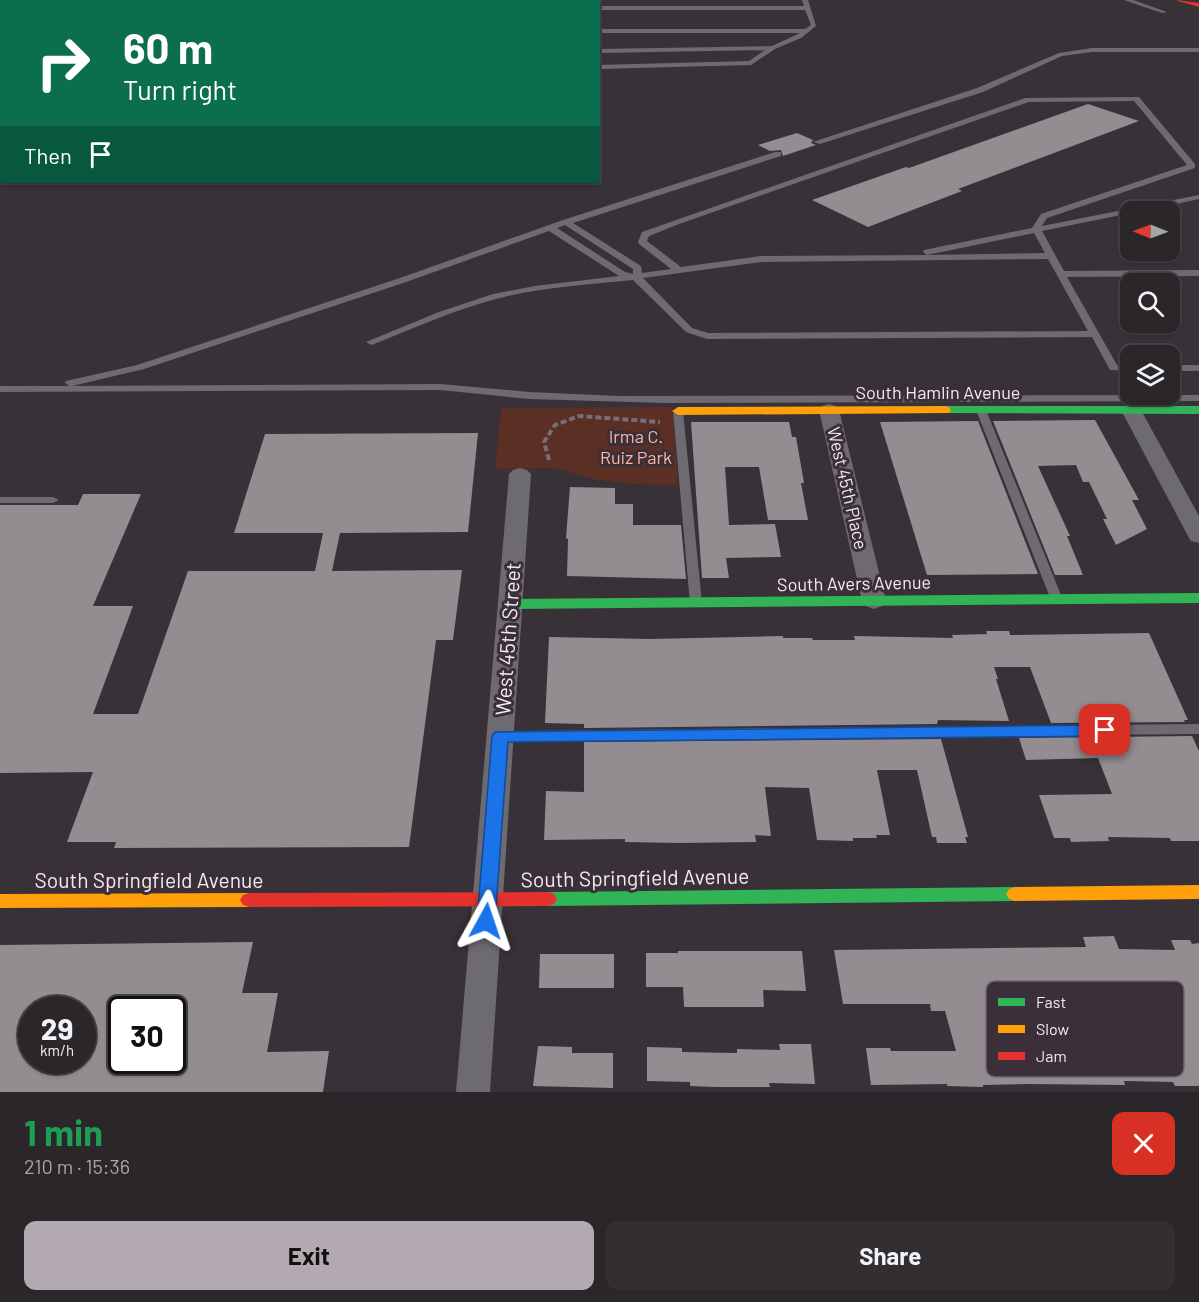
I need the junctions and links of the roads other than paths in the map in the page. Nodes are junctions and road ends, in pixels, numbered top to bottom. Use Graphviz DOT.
graph roads {
  1 [pos="805,0"];
  2 [pos="1127,0"];
  3 [pos="1180,0"];
  4 [pos="1199,5"];
  5 [pos="600,8"];
  6 [pos="808,8"];
  7 [pos="1164,12"];
  8 [pos="600,31"];
  9 [pos="808,31"];
  10 [pos="773,48"];
  11 [pos="1199,50"];
  12 [pos="600,51"];
  13 [pos="600,67"];
  14 [pos="817,142"];
  15 [pos="777,154"];
  16 [pos="1199,197"];
  17 [pos="566,222"];
  18 [pos="551,228"];
  19 [pos="1035,229"];
  20 [pos="1052,256"];
  21 [pos="899,257"];
  22 [pos="679,270"];
  23 [pos="1199,273"];
  24 [pos="1061,274"];
  25 [pos="637,278"];
  26 [pos="1094,334"];
  27 [pos="371,342"];
  28 [pos="1120,368"];
  29 [pos="1180,368"];
  30 [pos="1199,368"];
  31 [pos="0,389"];
  32 [pos="28,389"];
  33 [pos="1199,398"];
  34 [pos="829,410"];
  35 [pos="981,410"];
  36 [pos="1131,410"];
  37 [pos="1199,410"];
  38 [pos="678,417"];
  39 [pos="520,474"];
  40 [pos="0,500"];
  41 [pos="53,500"];
  42 [pos="1199,536"];
  43 [pos="1199,598"];
  44 [pos="1057,600"];
  45 [pos="874,601"];
  46 [pos="696,603"];
  47 [pos="510,604"];
  48 [pos="1199,729"];
  49 [pos="500,736"];
  50 [pos="1199,892"];
  51 [pos="488,900"];
  52 [pos="0,901"];
  53 [pos="473,1092"];
  1 -- 6 [label="lane"];
  2 -- 7 [label="lane"];
  3 -- 4 [label="street"];
  5 -- 6 [label="lane"];
  6 -- 9 [label="lane"];
  8 -- 9 [label="lane"];
  9 -- 10 [label="lane"];
  10 -- 12 [label="lane"];
  10 -- 13 [label="lane"];
  11 -- 14 [label="lane"];
  15 -- 17 [label="lane"];
  16 -- 19 [label="lane"];
  17 -- 18 [label="lane"];
  17 -- 25 [label="lane"];
  18 -- 25 [label="lane"];
  18 -- 32 [label="lane"];
  19 -- 20 [label="lane"];
  19 -- 21 [label="lane"];
  19 -- 22 [label="lane"];
  20 -- 21 [label="lane"];
  20 -- 24 [label="lane"];
  21 -- 22 [label="lane"];
  22 -- 25 [label="lane"];
  23 -- 24 [label="lane"];
  24 -- 26 [label="lane"];
  25 -- 26 [label="lane"];
  25 -- 27 [label="lane"];
  26 -- 28 [label="lane"];
  29 -- 30 [label="lane"];
  31 -- 32 [label="lane"];
  32 -- 33 [label="lane"];
  34 -- 35 [label="street, South Hamlin Avenue"];
  34 -- 38 [label="street, South Hamlin Avenue"];
  34 -- 45 [label="street, West 45th Place"];
  35 -- 36 [label="street, South Hamlin Avenue"];
  35 -- 44 [label="lane"];
  36 -- 37 [label="street, South Hamlin Avenue"];
  36 -- 42 [label="street"];
  38 -- 46 [label="lane"];
  39 -- 47 [label="street, West 45th Street"];
  40 -- 41 [label="lane"];
  43 -- 44 [label="street, South Avers Avenue"];
  44 -- 45 [label="street, South Avers Avenue"];
  45 -- 46 [label="street, South Avers Avenue"];
  46 -- 47 [label="street, South Avers Avenue"];
  47 -- 49 [label="street, West 45th Street"];
  48 -- 49 [label="lane"];
  49 -- 51 [label="street, West 45th Street"];
  50 -- 51 [label="street, South Springfield Avenue"];
  51 -- 52 [label="street, South Springfield Avenue"];
  51 -- 53 [label="street, West 45th Street"];
}
